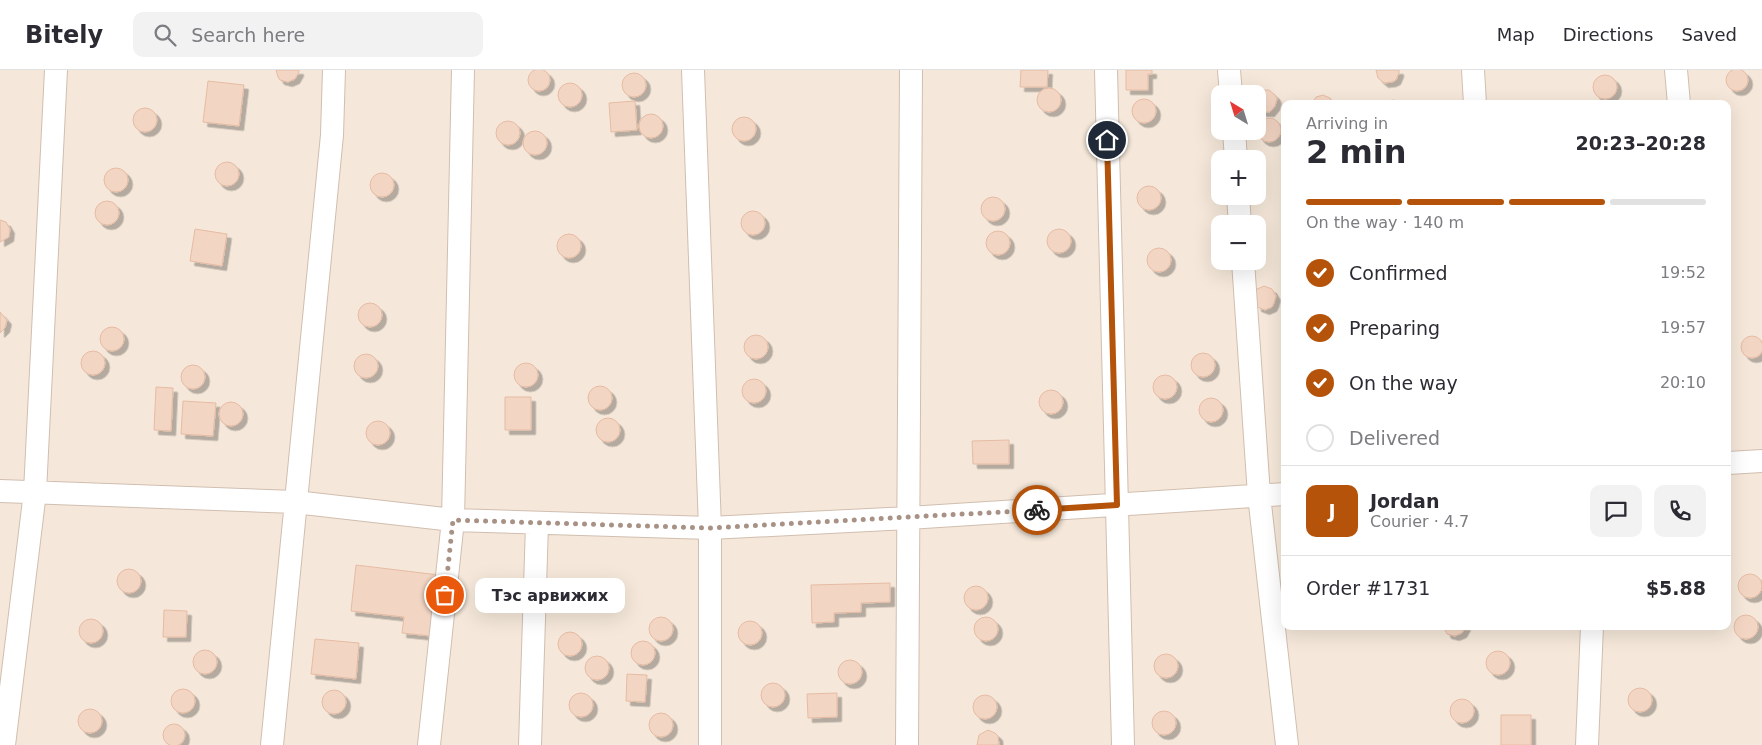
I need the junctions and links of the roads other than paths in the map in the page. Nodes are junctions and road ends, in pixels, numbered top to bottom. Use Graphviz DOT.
graph roads {
  1 [pos="56,70"];
  2 [pos="334,70"];
  3 [pos="463,70"];
  4 [pos="693,70"];
  5 [pos="911,70"];
  6 [pos="1106,70"];
  7 [pos="1229,70"];
  8 [pos="1473,70"];
  9 [pos="1676,70"];
  10 [pos="1230,85"];
  11 [pos="1475,100"];
  12 [pos="1679,100"];
  13 [pos="1244,270"];
  14 [pos="1762,461"];
  15 [pos="1731,463"];
  16 [pos="0,490"];
  17 [pos="35,492"];
  18 [pos="1281,494"];
  19 [pos="1259,495"];
  20 [pos="295,502"];
  21 [pos="1117,505"];
  22 [pos="908,518"];
  23 [pos="453,520"];
  24 [pos="537,524"];
  25 [pos="710,528"];
  26 [pos="1592,630"];
  27 [pos="4,745"];
  28 [pos="272,745"];
  29 [pos="429,745"];
  30 [pos="530,745"];
  31 [pos="710,745"];
  32 [pos="907,745"];
  33 [pos="1123,745"];
  34 [pos="1287,745"];
  35 [pos="1587,745"];
  1 -- 17 [label="street"];
  2 -- 20 [label="street"];
  3 -- 23 [label="street"];
  4 -- 25 [label="street"];
  5 -- 22 [label="street"];
  6 -- 21 [label="street"];
  7 -- 10 [label="street"];
  8 -- 11 [label="street"];
  9 -- 12 [label="street"];
  13 -- 19 [label="street"];
  14 -- 15 [label="street"];
  16 -- 17 [label="street"];
  17 -- 20 [label="street"];
  17 -- 27 [label="street"];
  18 -- 19 [label="street"];
  19 -- 21 [label="street"];
  19 -- 34 [label="street"];
  20 -- 23 [label="street"];
  20 -- 28 [label="street"];
  21 -- 22 [label="street"];
  21 -- 33 [label="street"];
  22 -- 25 [label="street"];
  22 -- 32 [label="street"];
  23 -- 24 [label="street"];
  23 -- 29 [label="street"];
  24 -- 25 [label="street"];
  24 -- 30 [label="street"];
  25 -- 31 [label="street"];
  26 -- 35 [label="street"];
}
